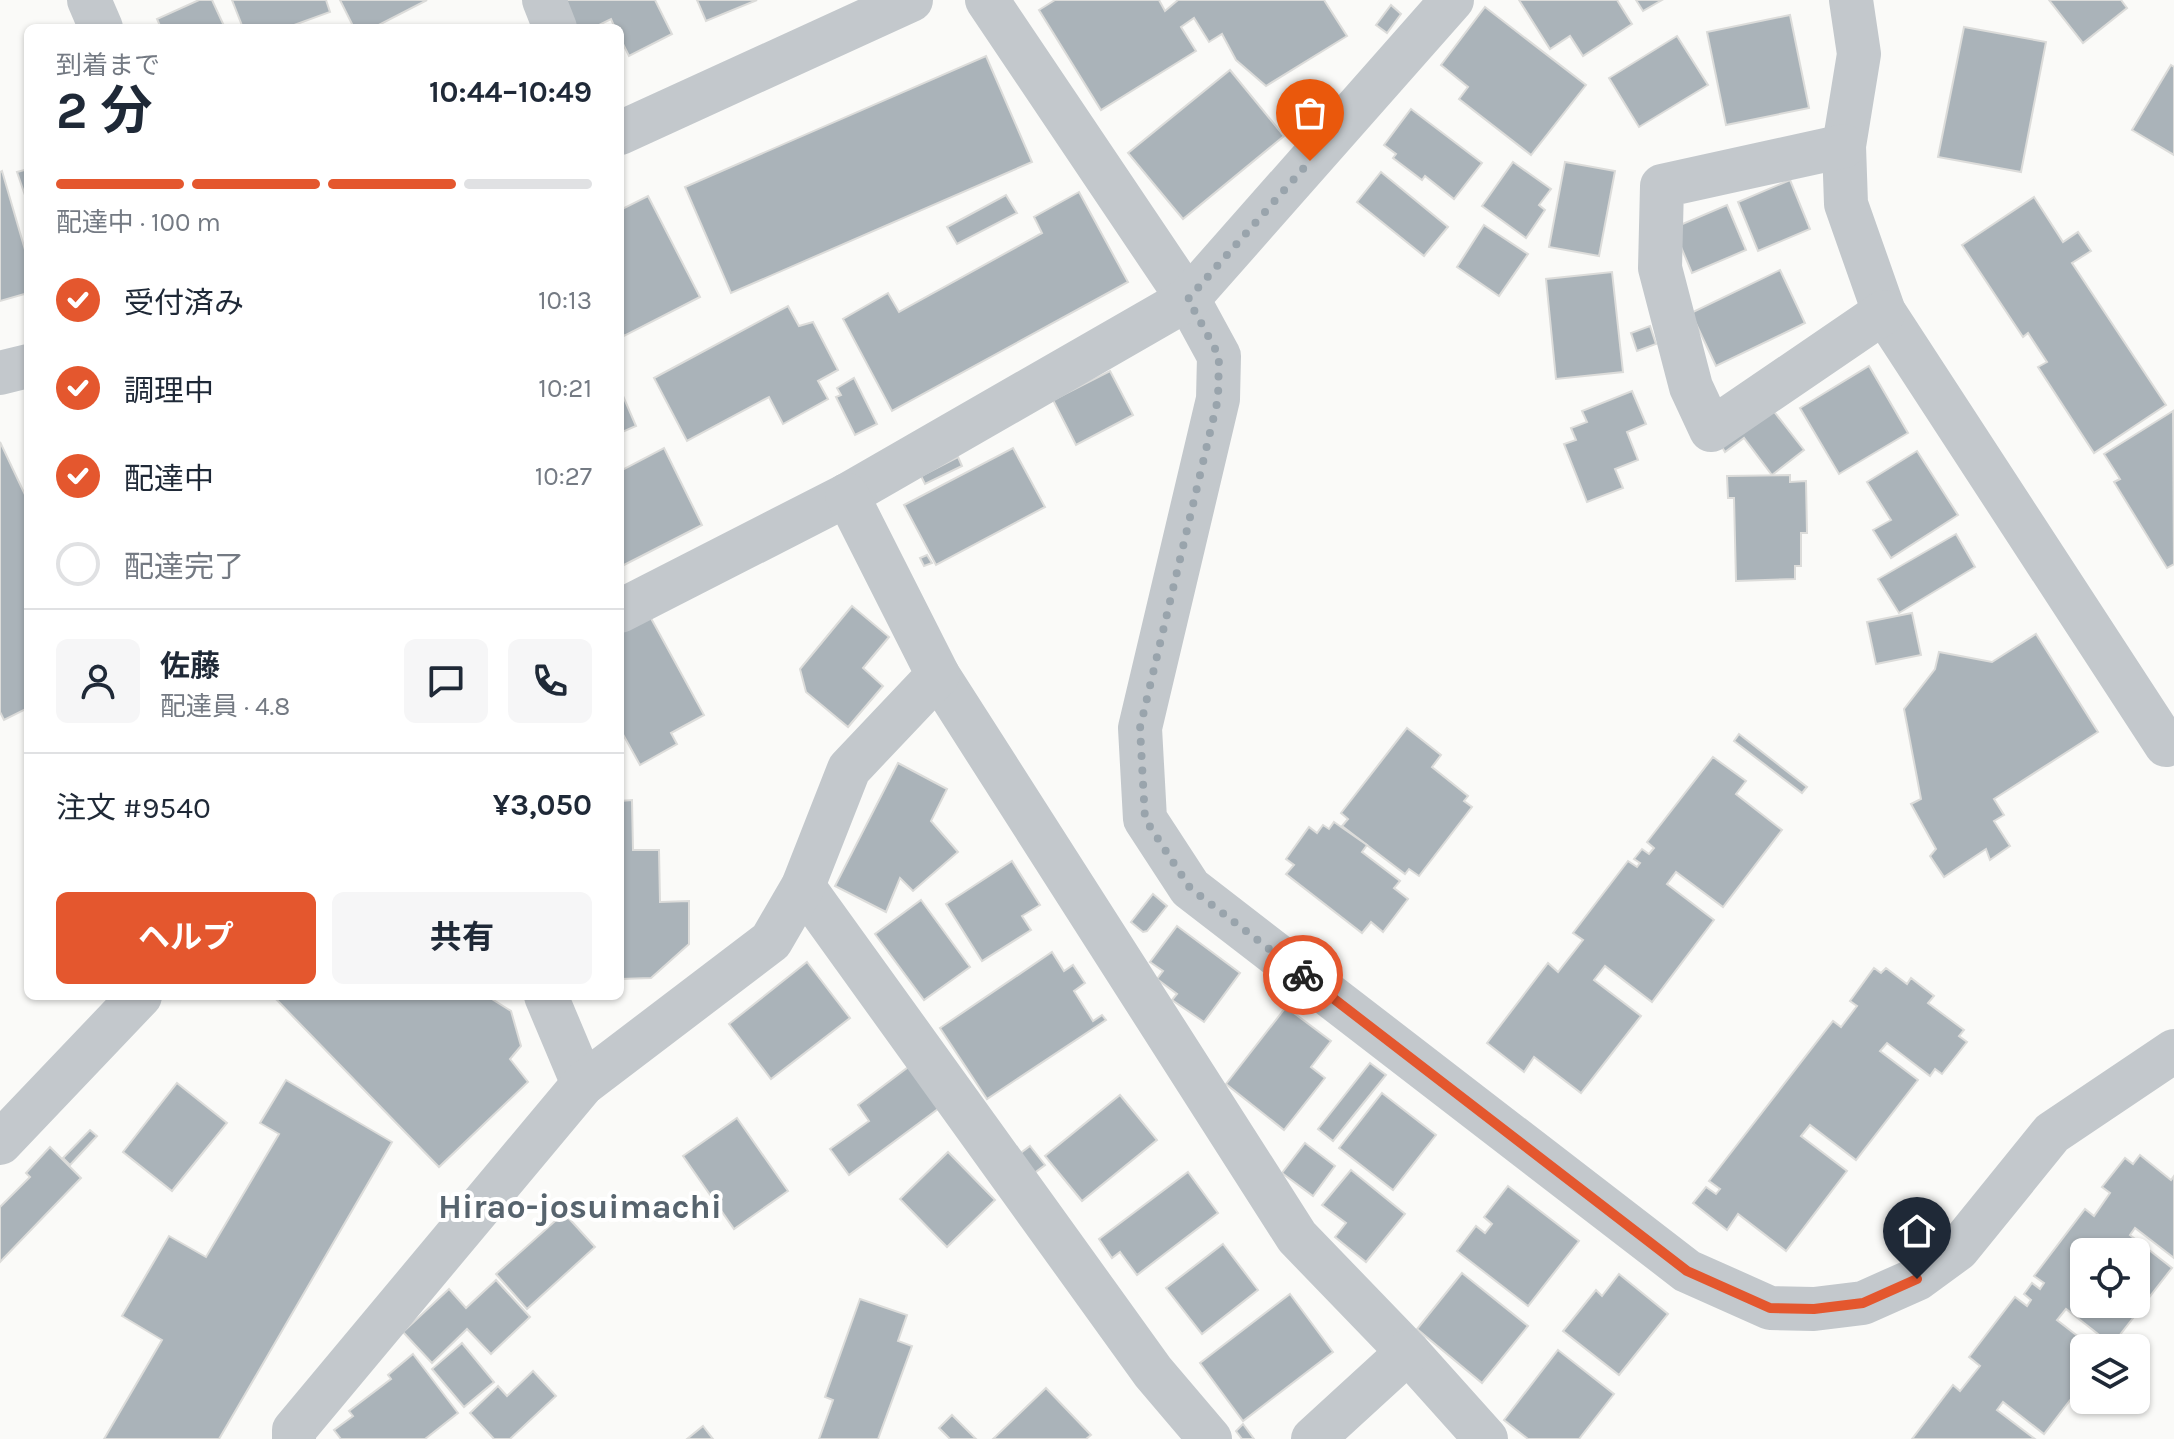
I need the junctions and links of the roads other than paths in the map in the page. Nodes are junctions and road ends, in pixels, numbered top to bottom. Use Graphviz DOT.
graph roads {
  1 [pos="89,0"];
  2 [pos="544,0"];
  3 [pos="911,0"];
  4 [pos="987,0"];
  5 [pos="1452,0"];
  6 [pos="1851,0"];
  7 [pos="99,24"];
  8 [pos="553,24"];
  9 [pos="624,131"];
  10 [pos="1844,146"];
  11 [pos="1188,299"];
  12 [pos="1884,312"];
  13 [pos="24,367"];
  14 [pos="0,373"];
  15 [pos="847,495"];
  16 [pos="624,609"];
  17 [pos="938,675"];
  18 [pos="2171,747"];
  19 [pos="803,886"];
  20 [pos="136,1000"];
  21 [pos="548,1000"];
  22 [pos="2174,1051"];
  23 [pos="583,1084"];
  24 [pos="0,1143"];
  25 [pos="1408,1352"];
  26 [pos="294,1439"];
  27 [pos="1210,1439"];
  28 [pos="1313,1439"];
  29 [pos="1486,1439"];
  1 -- 7 [label="street"];
  2 -- 8 [label="street"];
  3 -- 9 [label="street"];
  4 -- 11 [label="street"];
  5 -- 11 [label="street"];
  6 -- 10 [label="street"];
  10 -- 12 [label="street"];
  10 -- 12 [label="street"];
  11 -- 15 [label="street"];
  11 -- 22 [label="street"];
  12 -- 18 [label="street"];
  13 -- 14 [label="street"];
  15 -- 16 [label="street"];
  15 -- 17 [label="street"];
  17 -- 19 [label="street"];
  17 -- 25 [label="street"];
  19 -- 23 [label="street"];
  19 -- 27 [label="street"];
  20 -- 24 [label="street"];
  21 -- 23 [label="street"];
  23 -- 26 [label="street"];
  25 -- 28 [label="street"];
  25 -- 29 [label="street"];
}
